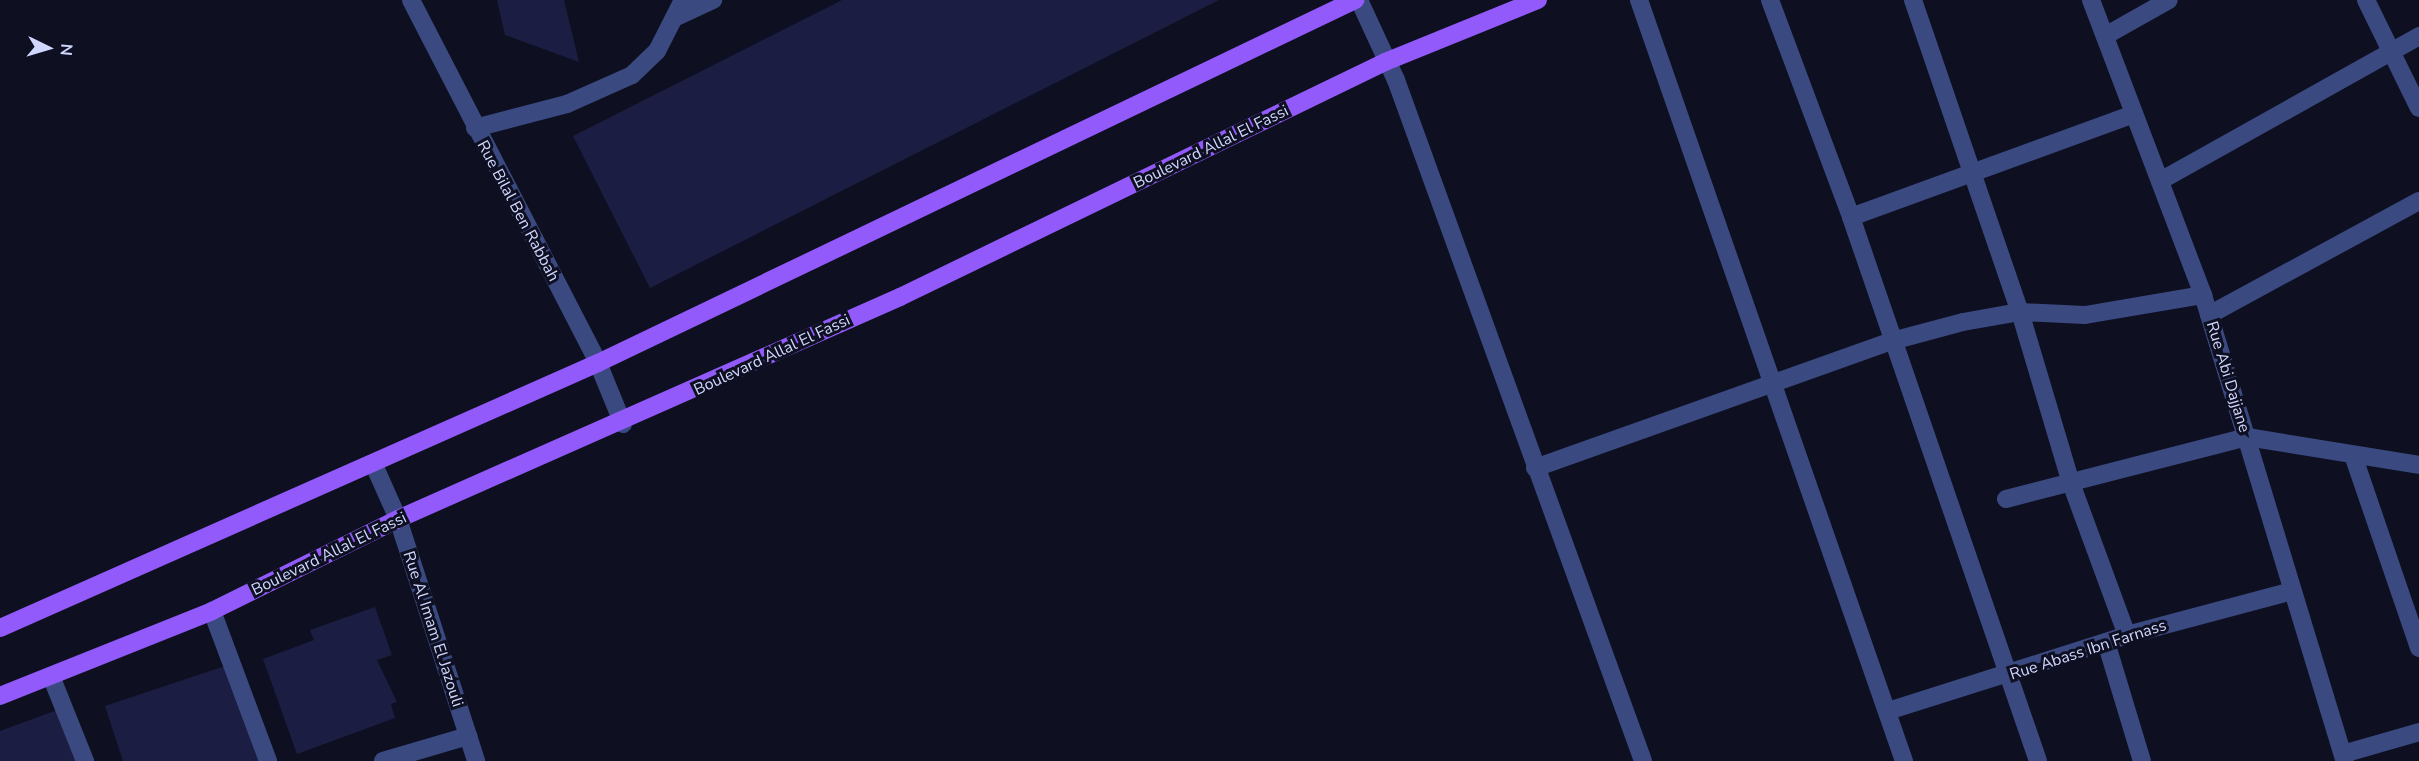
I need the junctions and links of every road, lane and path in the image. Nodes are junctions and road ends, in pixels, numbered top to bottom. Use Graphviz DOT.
graph roads {
  1 [pos="411,0"];
  2 [pos="713,0"];
  3 [pos="1357,0"];
  4 [pos="1538,0"];
  5 [pos="1639,0"];
  6 [pos="1770,0"];
  7 [pos="1913,0"];
  8 [pos="2091,0"];
  9 [pos="2169,0"];
  10 [pos="2366,0"];
  11 [pos="680,8"];
  12 [pos="2105,36"];
  13 [pos="2419,36"];
  14 [pos="2390,52"];
  15 [pos="1385,63"];
  16 [pos="2419,108"];
  17 [pos="2134,114"];
  18 [pos="475,128"];
  19 [pos="1972,173"];
  20 [pos="2160,181"];
  21 [pos="2419,201"];
  22 [pos="1851,217"];
  23 [pos="2203,295"];
  24 [pos="2020,312"];
  25 [pos="2209,315"];
  26 [pos="1892,341"];
  27 [pos="598,363"];
  28 [pos="1775,385"];
  29 [pos="623,423"];
  30 [pos="2247,437"];
  31 [pos="2353,455"];
  32 [pos="374,465"];
  33 [pos="2419,465"];
  34 [pos="1535,468"];
  35 [pos="2072,483"];
  36 [pos="2006,499"];
  37 [pos="398,519"];
  38 [pos="2289,592"];
  39 [pos="212,611"];
  40 [pos="0,628"];
  41 [pos="2127,635"];
  42 [pos="2106,642"];
  43 [pos="2419,648"];
  44 [pos="2010,675"];
  45 [pos="51,676"];
  46 [pos="0,696"];
  47 [pos="1888,711"];
  48 [pos="2419,732"];
  49 [pos="468,736"];
  50 [pos="2344,757"];
  51 [pos="85,761"];
  52 [pos="268,761"];
  53 [pos="383,761"];
  54 [pos="476,761"];
  55 [pos="1643,761"];
  56 [pos="1904,761"];
  57 [pos="2038,761"];
  58 [pos="2142,761"];
  1 -- 18 [label="street, Rue Bilal Ben Rabbah"];
  2 -- 11 [label="street"];
  3 -- 15 [label="street"];
  3 -- 27 [label="main road"];
  4 -- 15 [label="main road, Boulevard Allal El Fassi"];
  5 -- 28 [label="street"];
  6 -- 22 [label="street"];
  7 -- 19 [label="street"];
  8 -- 12 [label="street, Rue Abi Dajjane"];
  9 -- 12 [label="street"];
  10 -- 14 [label="street"];
  11 -- 18 [label="street"];
  12 -- 17 [label="street, Rue Abi Dajjane"];
  13 -- 14 [label="street"];
  14 -- 16 [label="street"];
  14 -- 20 [label="street"];
  15 -- 29 [label="main road, Boulevard Allal El Fassi"];
  15 -- 34 [label="street"];
  17 -- 19 [label="street"];
  17 -- 20 [label="street, Rue Abi Dajjane"];
  18 -- 27 [label="street, Rue Bilal Ben Rabbah"];
  19 -- 22 [label="street"];
  19 -- 24 [label="street"];
  20 -- 23 [label="street, Rue Abi Dajjane"];
  21 -- 25 [label="street"];
  22 -- 26 [label="street"];
  23 -- 24 [label="street"];
  23 -- 25 [label="street, Rue Abi Dajjane"];
  24 -- 26 [label="street"];
  24 -- 35 [label="street"];
  25 -- 30 [label="street, Rue Abi Dajjane"];
  26 -- 28 [label="street"];
  26 -- 44 [label="street"];
  27 -- 29 [label="street, Rue Bilal Ben Rabbah"];
  27 -- 32 [label="main road"];
  28 -- 34 [label="street"];
  28 -- 47 [label="street"];
  29 -- 37 [label="main road, Boulevard Allal El Fassi"];
  30 -- 31 [label="street"];
  30 -- 35 [label="street"];
  30 -- 38 [label="street, Rue Abi Dajjane"];
  31 -- 33 [label="street"];
  31 -- 43 [label="street"];
  32 -- 37 [label="street, Rue Al Imam El Jazouli"];
  32 -- 40 [label="main road"];
  34 -- 55 [label="street"];
  35 -- 36 [label="street"];
  35 -- 41 [label="street"];
  37 -- 39 [label="main road, Boulevard Allal El Fassi"];
  37 -- 49 [label="street, Rue Al Imam El Jazouli"];
  38 -- 41 [label="street, Rue Abass Ibn Farnass"];
  38 -- 50 [label="street, Rue Abi Dajjane"];
  39 -- 45 [label="main road, Boulevard Allal El Fassi"];
  39 -- 52 [label="street"];
  41 -- 42 [label="street, Rue Abass Ibn Farnass"];
  42 -- 44 [label="street, Rue Abass Ibn Farnass"];
  42 -- 58 [label="street"];
  44 -- 47 [label="street, Rue Abass Ibn Farnass"];
  44 -- 57 [label="street"];
  45 -- 46 [label="main road, Boulevard Allal El Fassi"];
  45 -- 51 [label="street"];
  47 -- 56 [label="street"];
  48 -- 50 [label="street"];
  49 -- 53 [label="street"];
  49 -- 54 [label="street, Rue Al Imam El Jazouli"];
}
